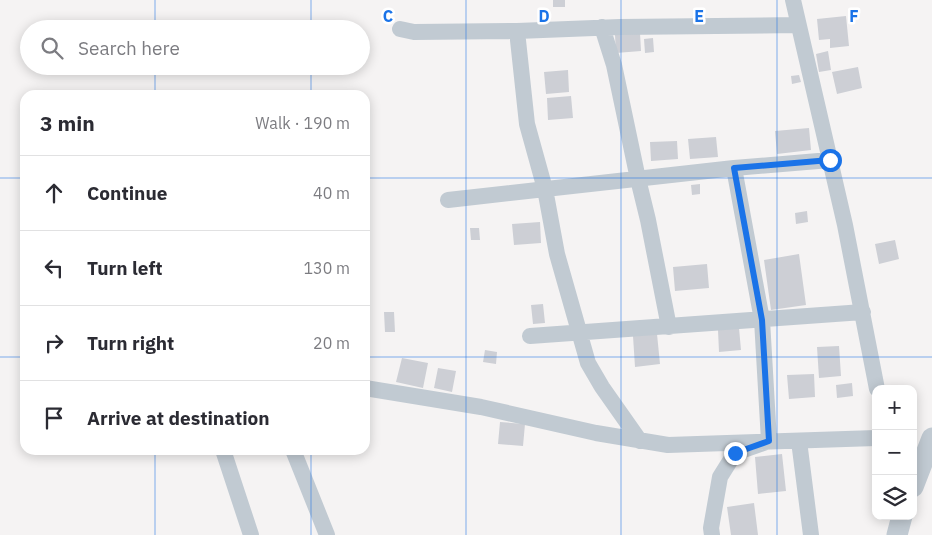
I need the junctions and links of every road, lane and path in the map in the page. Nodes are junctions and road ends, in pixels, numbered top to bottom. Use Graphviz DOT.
graph roads {
  1 [pos="793,0"];
  2 [pos="798,25"];
  3 [pos="602,28"];
  4 [pos="400,29"];
  5 [pos="518,31"];
  6 [pos="830,160"];
  7 [pos="734,168"];
  8 [pos="638,179"];
  9 [pos="545,190"];
  10 [pos="448,200"];
  11 [pos="862,312"];
  12 [pos="762,320"];
  13 [pos="669,327"];
  14 [pos="579,333"];
  15 [pos="530,336"];
  16 [pos="876,385"];
  17 [pos="370,389"];
  18 [pos="872,438"];
  19 [pos="932,438"];
  20 [pos="640,441"];
  21 [pos="769,441"];
  22 [pos="798,441"];
  23 [pos="225,455"];
  24 [pos="295,455"];
  25 [pos="917,477"];
  26 [pos="251,535"];
  27 [pos="326,535"];
  28 [pos="712,535"];
  29 [pos="811,535"];
  1 -- 2 [label="street"];
  2 -- 3 [label="street"];
  2 -- 6 [label="street"];
  3 -- 5 [label="street"];
  3 -- 8 [label="street"];
  4 -- 5 [label="street"];
  5 -- 9 [label="street"];
  6 -- 7 [label="street"];
  6 -- 11 [label="street"];
  7 -- 8 [label="street"];
  7 -- 12 [label="street"];
  8 -- 9 [label="street"];
  8 -- 13 [label="street"];
  9 -- 10 [label="street"];
  9 -- 14 [label="street"];
  11 -- 12 [label="street"];
  11 -- 16 [label="street"];
  12 -- 13 [label="street"];
  12 -- 21 [label="street"];
  13 -- 14 [label="street"];
  14 -- 15 [label="street"];
  14 -- 20 [label="street"];
  17 -- 20 [label="street"];
  18 -- 22 [label="street"];
  19 -- 25 [label="street"];
  20 -- 21 [label="street"];
  21 -- 22 [label="street"];
  21 -- 28 [label="street"];
  22 -- 29 [label="street"];
  23 -- 26 [label="street"];
  24 -- 27 [label="street"];
}
